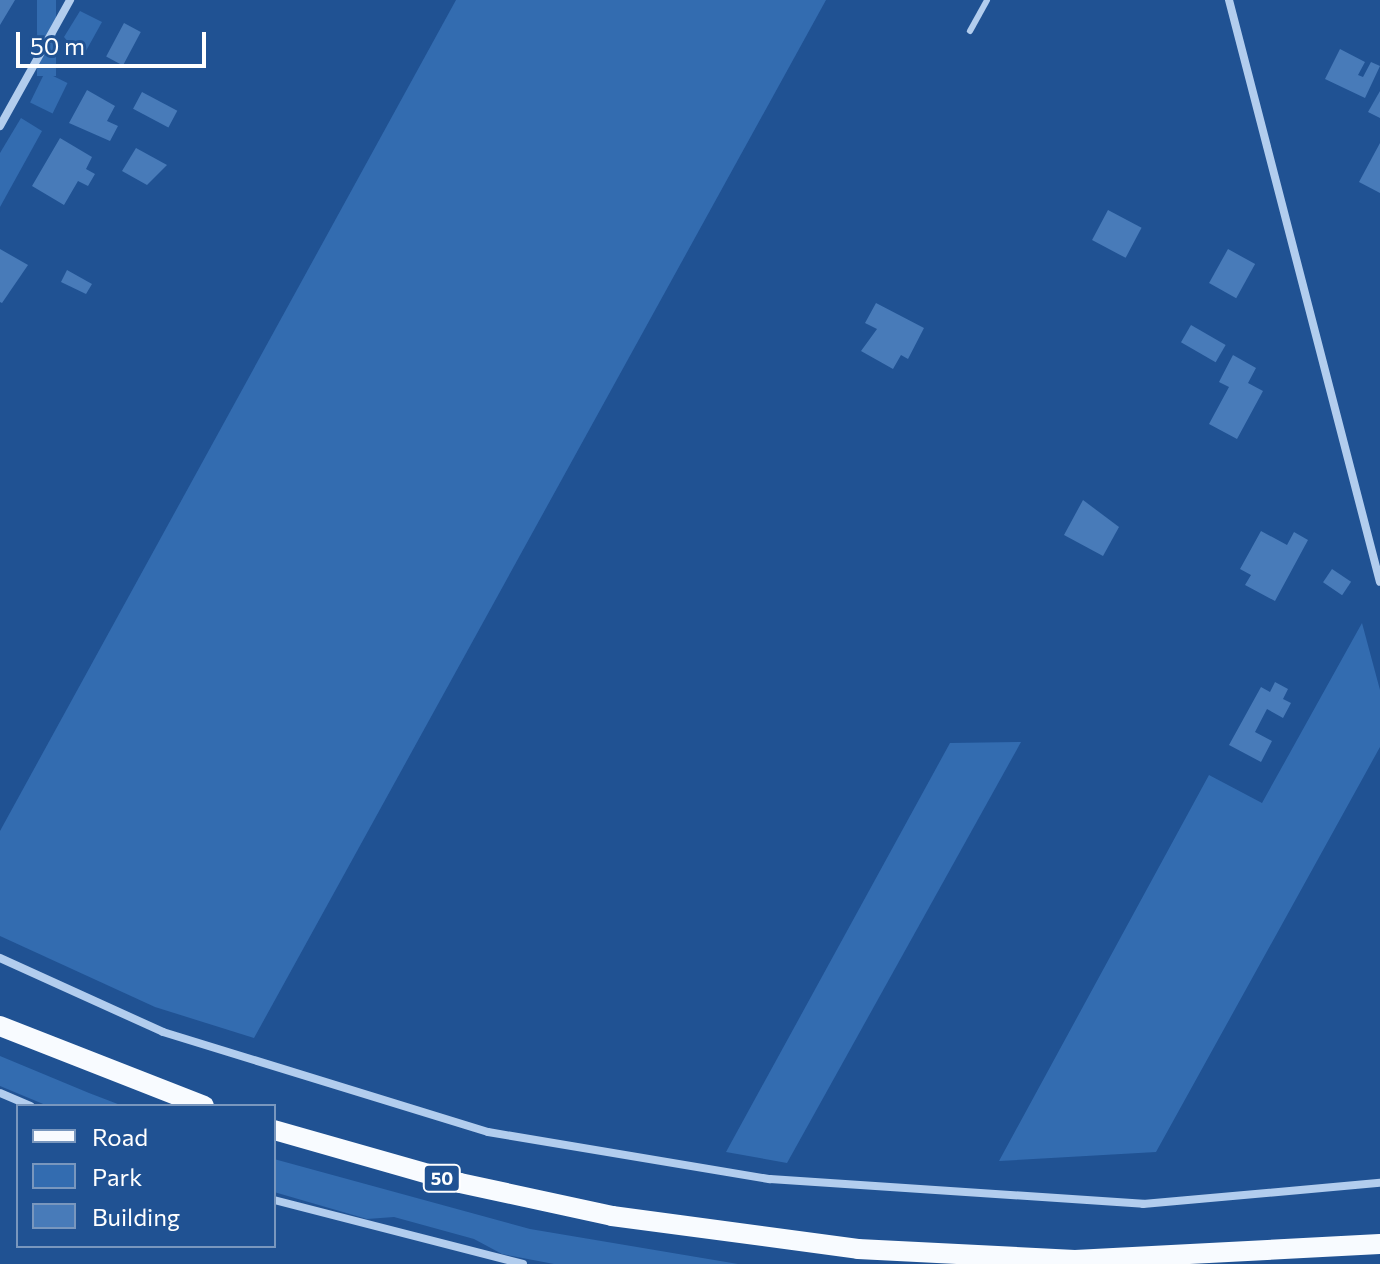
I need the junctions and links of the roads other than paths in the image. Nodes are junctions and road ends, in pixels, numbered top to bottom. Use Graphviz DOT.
graph roads {
  1 [pos="70,0"];
  2 [pos="987,0"];
  3 [pos="1229,0"];
  4 [pos="970,31"];
  5 [pos="0,126"];
  6 [pos="1380,582"];
  7 [pos="0,958"];
  8 [pos="0,1026"];
  9 [pos="0,1093"];
  10 [pos="25,1104"];
  11 [pos="199,1104"];
  12 [pos="276,1131"];
  13 [pos="1380,1183"];
  14 [pos="276,1201"];
  15 [pos="1380,1244"];
  16 [pos="523,1264"];
  1 -- 5 [label="street"];
  2 -- 4 [label="lane"];
  3 -- 6 [label="street"];
  7 -- 13 [label="street"];
  8 -- 11 [label="main road"];
  9 -- 10 [label="street"];
  12 -- 15 [label="main road, 50"];
  14 -- 16 [label="street"];
}
